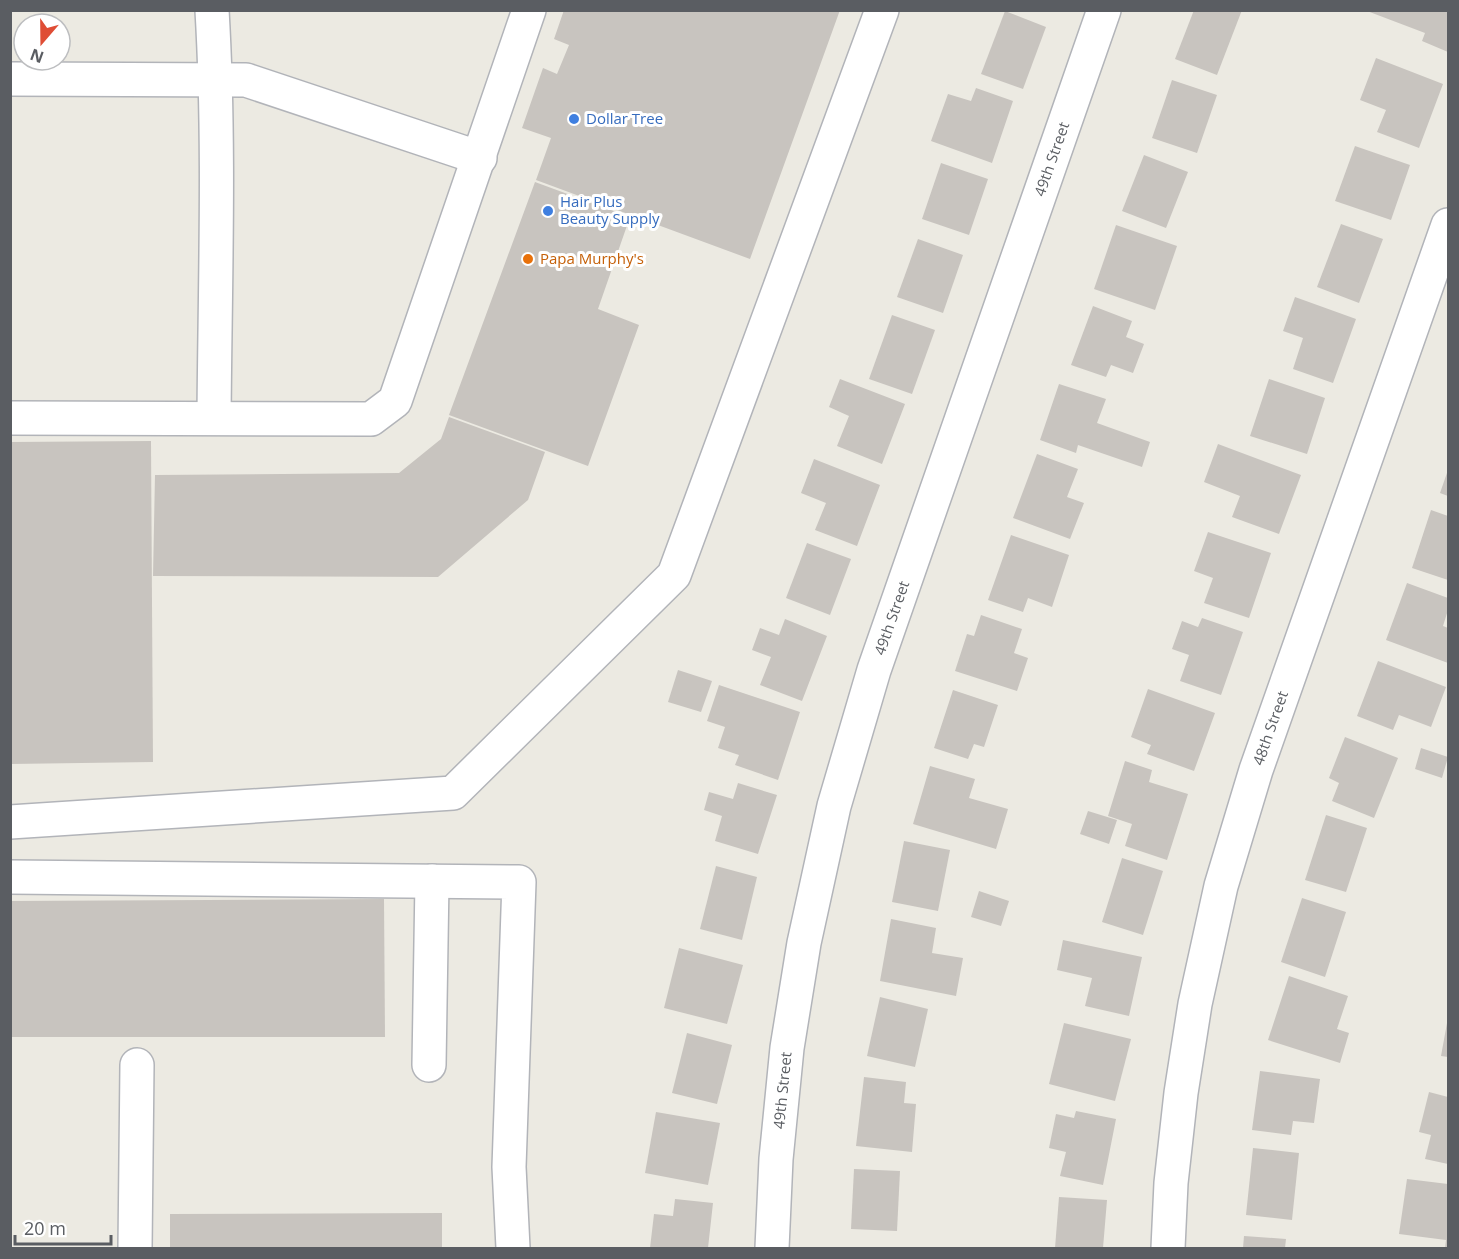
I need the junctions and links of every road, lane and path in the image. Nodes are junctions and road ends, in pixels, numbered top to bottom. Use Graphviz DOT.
graph roads {
  1 [pos="212,10"];
  2 [pos="529,10"];
  3 [pos="882,10"];
  4 [pos="1104,10"];
  5 [pos="10,79"];
  6 [pos="216,79"];
  7 [pos="480,158"];
  8 [pos="1449,225"];
  9 [pos="10,418"];
  10 [pos="214,418"];
  11 [pos="10,822"];
  12 [pos="10,877"];
  13 [pos="432,881"];
  14 [pos="137,1065"];
  15 [pos="429,1065"];
  16 [pos="135,1248"];
  17 [pos="513,1248"];
  18 [pos="772,1248"];
  19 [pos="1168,1248"];
  1 -- 6 [label="street"];
  2 -- 7 [label="street"];
  3 -- 11 [label="street"];
  4 -- 18 [label="street, 49th Street"];
  5 -- 6 [label="street"];
  6 -- 7 [label="street"];
  6 -- 10 [label="street"];
  7 -- 10 [label="street"];
  8 -- 19 [label="street, 48th Street"];
  9 -- 10 [label="street"];
  12 -- 13 [label="street"];
  13 -- 15 [label="street"];
  13 -- 17 [label="street"];
  14 -- 16 [label="street"];
}
